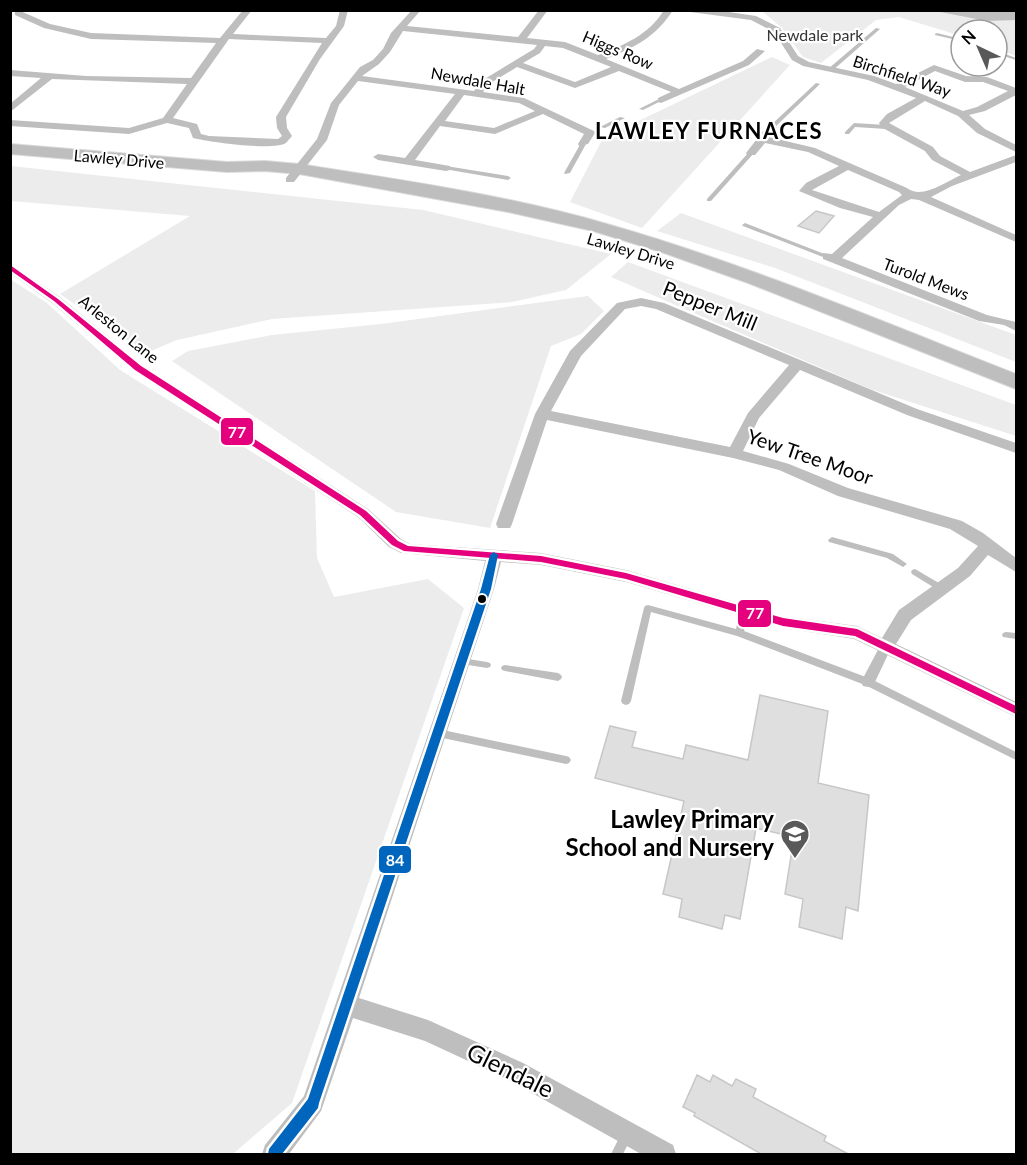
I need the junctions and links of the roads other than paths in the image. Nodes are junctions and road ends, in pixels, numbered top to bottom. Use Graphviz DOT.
graph roads {
  1 [pos="248,10"];
  2 [pos="344,10"];
  3 [pos="417,10"];
  4 [pos="544,10"];
  5 [pos="669,10"];
  6 [pos="679,10"];
  7 [pos="18,13"];
  8 [pos="401,28"];
  9 [pos="878,28"];
  10 [pos="937,34"];
  11 [pos="949,37"];
  12 [pos="226,38"];
  13 [pos="521,40"];
  14 [pos="327,41"];
  15 [pos="542,44"];
  16 [pos="760,51"];
  17 [pos="599,58"];
  18 [pos="516,64"];
  19 [pos="620,67"];
  20 [pos="830,70"];
  21 [pos="10,72"];
  22 [pos="50,76"];
  23 [pos="356,78"];
  24 [pos="193,81"];
  25 [pos="818,84"];
  26 [pos="896,88"];
  27 [pos="462,92"];
  28 [pos="679,92"];
  29 [pos="477,94"];
  30 [pos="1014,94"];
  31 [pos="924,98"];
  32 [pos="661,100"];
  33 [pos="10,109"];
  34 [pos="641,109"];
  35 [pos="543,111"];
  36 [pos="962,114"];
  37 [pos="622,118"];
  38 [pos="167,120"];
  39 [pos="10,123"];
  40 [pos="437,123"];
  41 [pos="603,127"];
  42 [pos="772,127"];
  43 [pos="886,127"];
  44 [pos="590,133"];
  45 [pos="847,134"];
  46 [pos="762,139"];
  47 [pos="583,144"];
  48 [pos="10,149"];
  49 [pos="1017,149"];
  50 [pos="751,153"];
  51 [pos="378,157"];
  52 [pos="1017,158"];
  53 [pos="408,161"];
  54 [pos="846,167"];
  55 [pos="446,168"];
  56 [pos="567,173"];
  57 [pos="295,175"];
  58 [pos="970,176"];
  59 [pos="508,178"];
  60 [pos="909,195"];
  61 [pos="922,197"];
  62 [pos="709,200"];
  63 [pos="881,216"];
  64 [pos="745,225"];
  65 [pos="1017,239"];
  66 [pos="830,257"];
  67 [pos="10,267"];
  68 [pos="1014,321"];
  69 [pos="797,365"];
  70 [pos="1017,382"];
  71 [pos="1017,398"];
  72 [pos="542,414"];
  73 [pos="1017,448"];
  74 [pos="735,453"];
  75 [pos="504,524"];
  76 [pos="832,540"];
  77 [pos="991,547"];
  78 [pos="494,555"];
  79 [pos="1015,563"];
  80 [pos="903,564"];
  81 [pos="915,572"];
  82 [pos="941,588"];
  83 [pos="744,610"];
  84 [pos="739,633"];
  85 [pos="1006,635"];
  86 [pos="1017,636"];
  87 [pos="886,646"];
  88 [pos="462,661"];
  89 [pos="487,665"];
  90 [pos="505,668"];
  91 [pos="558,677"];
  92 [pos="868,682"];
  93 [pos="626,701"];
  94 [pos="1017,710"];
  95 [pos="438,734"];
  96 [pos="1017,756"];
  97 [pos="566,760"];
  98 [pos="346,1005"];
  99 [pos="622,1144"];
  100 [pos="274,1155"];
  101 [pos="664,1155"];
  1 -- 12 [label="street"];
  2 -- 14 [label="street"];
  3 -- 8 [label="street"];
  4 -- 13 [label="street"];
  5 -- 17 [label="street"];
  6 -- 20 [label="street, Birchfield Way"];
  7 -- 12 [label="street"];
  8 -- 13 [label="street, Higgs Row"];
  8 -- 23 [label="street"];
  9 -- 20 [label="lane"];
  10 -- 11 [label="lane"];
  12 -- 14 [label="street"];
  12 -- 24 [label="street"];
  13 -- 15 [label="street, Higgs Row"];
  14 -- 38 [label="street"];
  15 -- 17 [label="street, Higgs Row"];
  15 -- 18 [label="street"];
  16 -- 28 [label="street"];
  17 -- 19 [label="street, Higgs Row"];
  18 -- 19 [label="street"];
  18 -- 29 [label="street"];
  19 -- 28 [label="street, Higgs Row"];
  20 -- 26 [label="street, Birchfield Way"];
  21 -- 22 [label="street"];
  22 -- 24 [label="street"];
  22 -- 33 [label="street"];
  23 -- 27 [label="street, Newdale Halt"];
  23 -- 57 [label="street"];
  24 -- 38 [label="street"];
  25 -- 42 [label="lane"];
  26 -- 30 [label="street"];
  26 -- 31 [label="street, Birchfield Way"];
  27 -- 29 [label="street, Newdale Halt"];
  27 -- 40 [label="street"];
  28 -- 32 [label="street"];
  29 -- 35 [label="street, Newdale Halt"];
  30 -- 36 [label="street"];
  31 -- 36 [label="street, Birchfield Way"];
  31 -- 43 [label="street"];
  32 -- 34 [label="lane"];
  35 -- 40 [label="street"];
  35 -- 44 [label="street, Newdale Halt"];
  36 -- 49 [label="street, Birchfield Way"];
  37 -- 41 [label="lane"];
  38 -- 39 [label="street"];
  40 -- 53 [label="street"];
  41 -- 44 [label="street"];
  42 -- 46 [label="street"];
  43 -- 45 [label="lane"];
  43 -- 58 [label="street"];
  44 -- 47 [label="street"];
  46 -- 50 [label="street"];
  46 -- 54 [label="street"];
  47 -- 56 [label="lane"];
  48 -- 57 [label="main road, Lawley Drive"];
  50 -- 62 [label="lane"];
  51 -- 53 [label="street"];
  52 -- 58 [label="street"];
  53 -- 55 [label="street"];
  54 -- 60 [label="street"];
  54 -- 63 [label="street"];
  55 -- 59 [label="lane"];
  57 -- 70 [label="main road, Lawley Drive"];
  57 -- 71 [label="main road, Lawley Drive"];
  58 -- 61 [label="street"];
  60 -- 61 [label="street"];
  60 -- 63 [label="street"];
  61 -- 65 [label="street"];
  63 -- 66 [label="street"];
  64 -- 66 [label="lane"];
  66 -- 68 [label="street, Turold Mews"];
  67 -- 78 [label="street, Arleston Lane"];
  69 -- 72 [label="street, Pepper Mill"];
  69 -- 73 [label="street, Pepper Mill"];
  69 -- 74 [label="street"];
  72 -- 74 [label="street, Yew Tree Moor"];
  72 -- 75 [label="street, Pepper Mill"];
  74 -- 77 [label="street, Yew Tree Moor"];
  76 -- 80 [label="lane"];
  77 -- 79 [label="street, Yew Tree Moor"];
  77 -- 82 [label="street"];
  78 -- 83 [label="street"];
  78 -- 88 [label="street"];
  81 -- 82 [label="lane"];
  82 -- 87 [label="street"];
  83 -- 84 [label="lane"];
  83 -- 87 [label="street"];
  84 -- 92 [label="lane"];
  84 -- 93 [label="lane"];
  85 -- 86 [label="lane"];
  87 -- 92 [label="street"];
  87 -- 94 [label="street"];
  88 -- 89 [label="lane"];
  88 -- 95 [label="street"];
  90 -- 91 [label="lane"];
  92 -- 96 [label="lane"];
  95 -- 97 [label="lane"];
  95 -- 98 [label="street"];
  98 -- 99 [label="street, Glendale"];
  98 -- 100 [label="street"];
  99 -- 101 [label="street, Glendale"];
}
